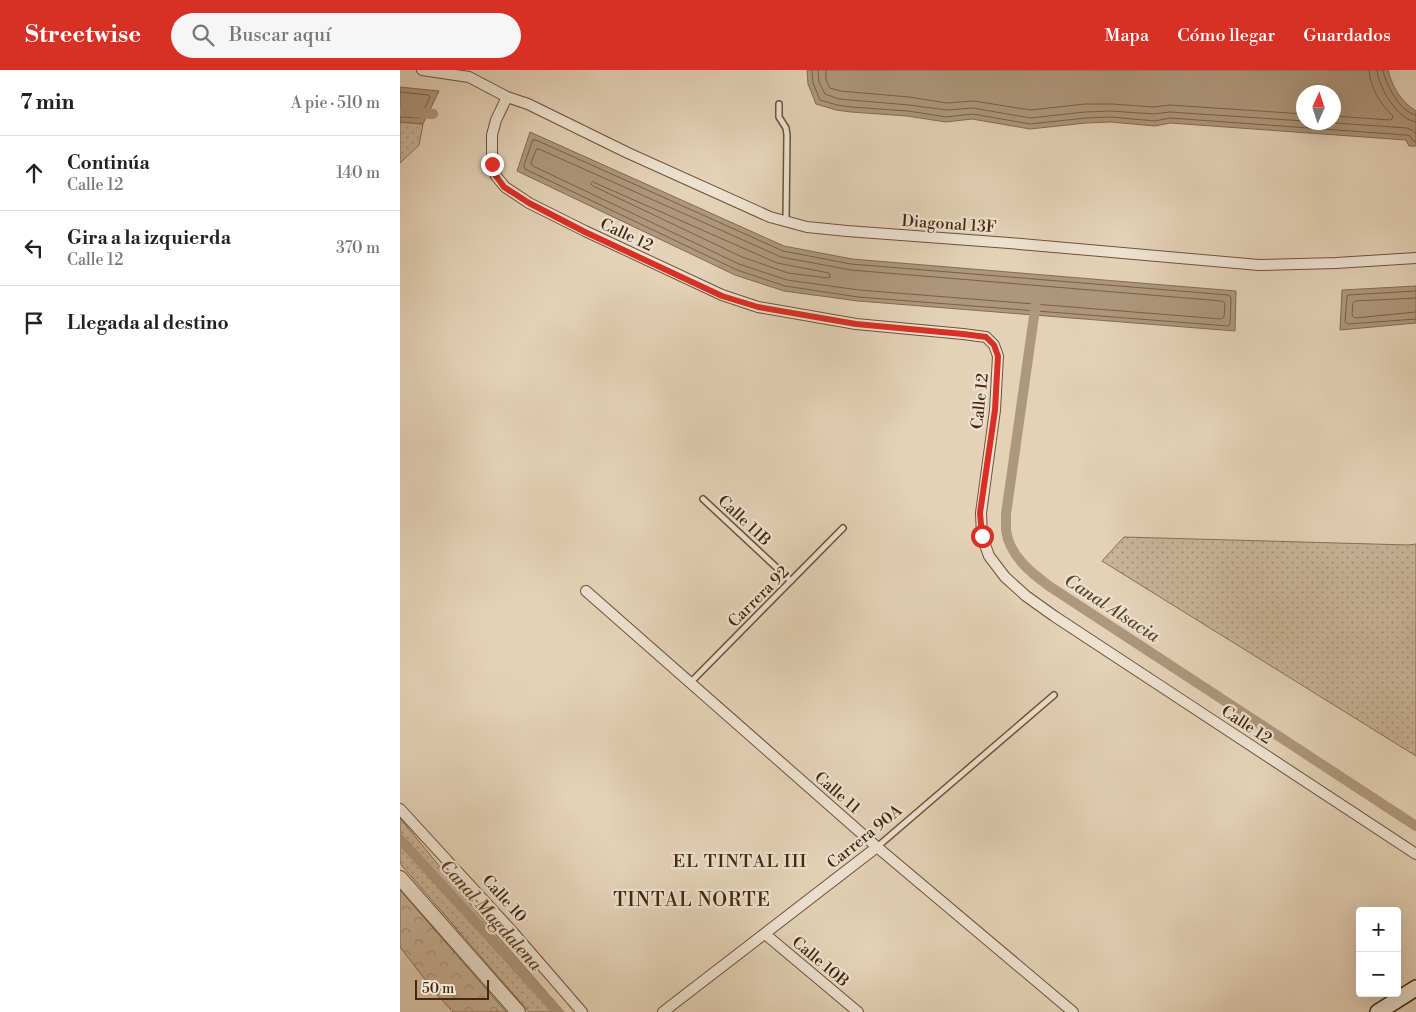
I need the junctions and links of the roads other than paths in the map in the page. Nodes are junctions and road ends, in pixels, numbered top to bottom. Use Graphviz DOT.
graph roads {
  1 [pos="422,70"];
  2 [pos="507,97"];
  3 [pos="779,104"];
  4 [pos="786,221"];
  5 [pos="1416,258"];
  6 [pos="703,499"];
  7 [pos="843,528"];
  8 [pos="791,581"];
  9 [pos="586,591"];
  10 [pos="690,682"];
  11 [pos="1054,695"];
  12 [pos="400,808"];
  13 [pos="877,847"];
  14 [pos="1416,854"];
  15 [pos="400,878"];
  16 [pos="765,934"];
  17 [pos="1416,988"];
  18 [pos="518,1012"];
  19 [pos="582,1012"];
  20 [pos="663,1012"];
  21 [pos="858,1012"];
  22 [pos="1073,1012"];
  23 [pos="1378,1012"];
  1 -- 2 [label="street, Diagonal 13F"];
  2 -- 4 [label="street, Diagonal 13F"];
  2 -- 14 [label="street, Calle 12"];
  3 -- 4 [label="lane"];
  4 -- 5 [label="street, Diagonal 13F"];
  6 -- 8 [label="lane, Calle 11B"];
  7 -- 8 [label="lane, Carrera 92"];
  8 -- 10 [label="lane, Carrera 92"];
  9 -- 10 [label="street, Calle 11"];
  10 -- 13 [label="street, Calle 11"];
  11 -- 13 [label="lane, Carrera 90A"];
  12 -- 19 [label="street, Calle 10"];
  13 -- 16 [label="street, Carrera 90A"];
  13 -- 22 [label="street, Calle 11"];
  15 -- 18 [label="street"];
  16 -- 20 [label="street, Carrera 90A"];
  16 -- 21 [label="street, Calle 10B"];
  17 -- 23 [label="main road"];
}
